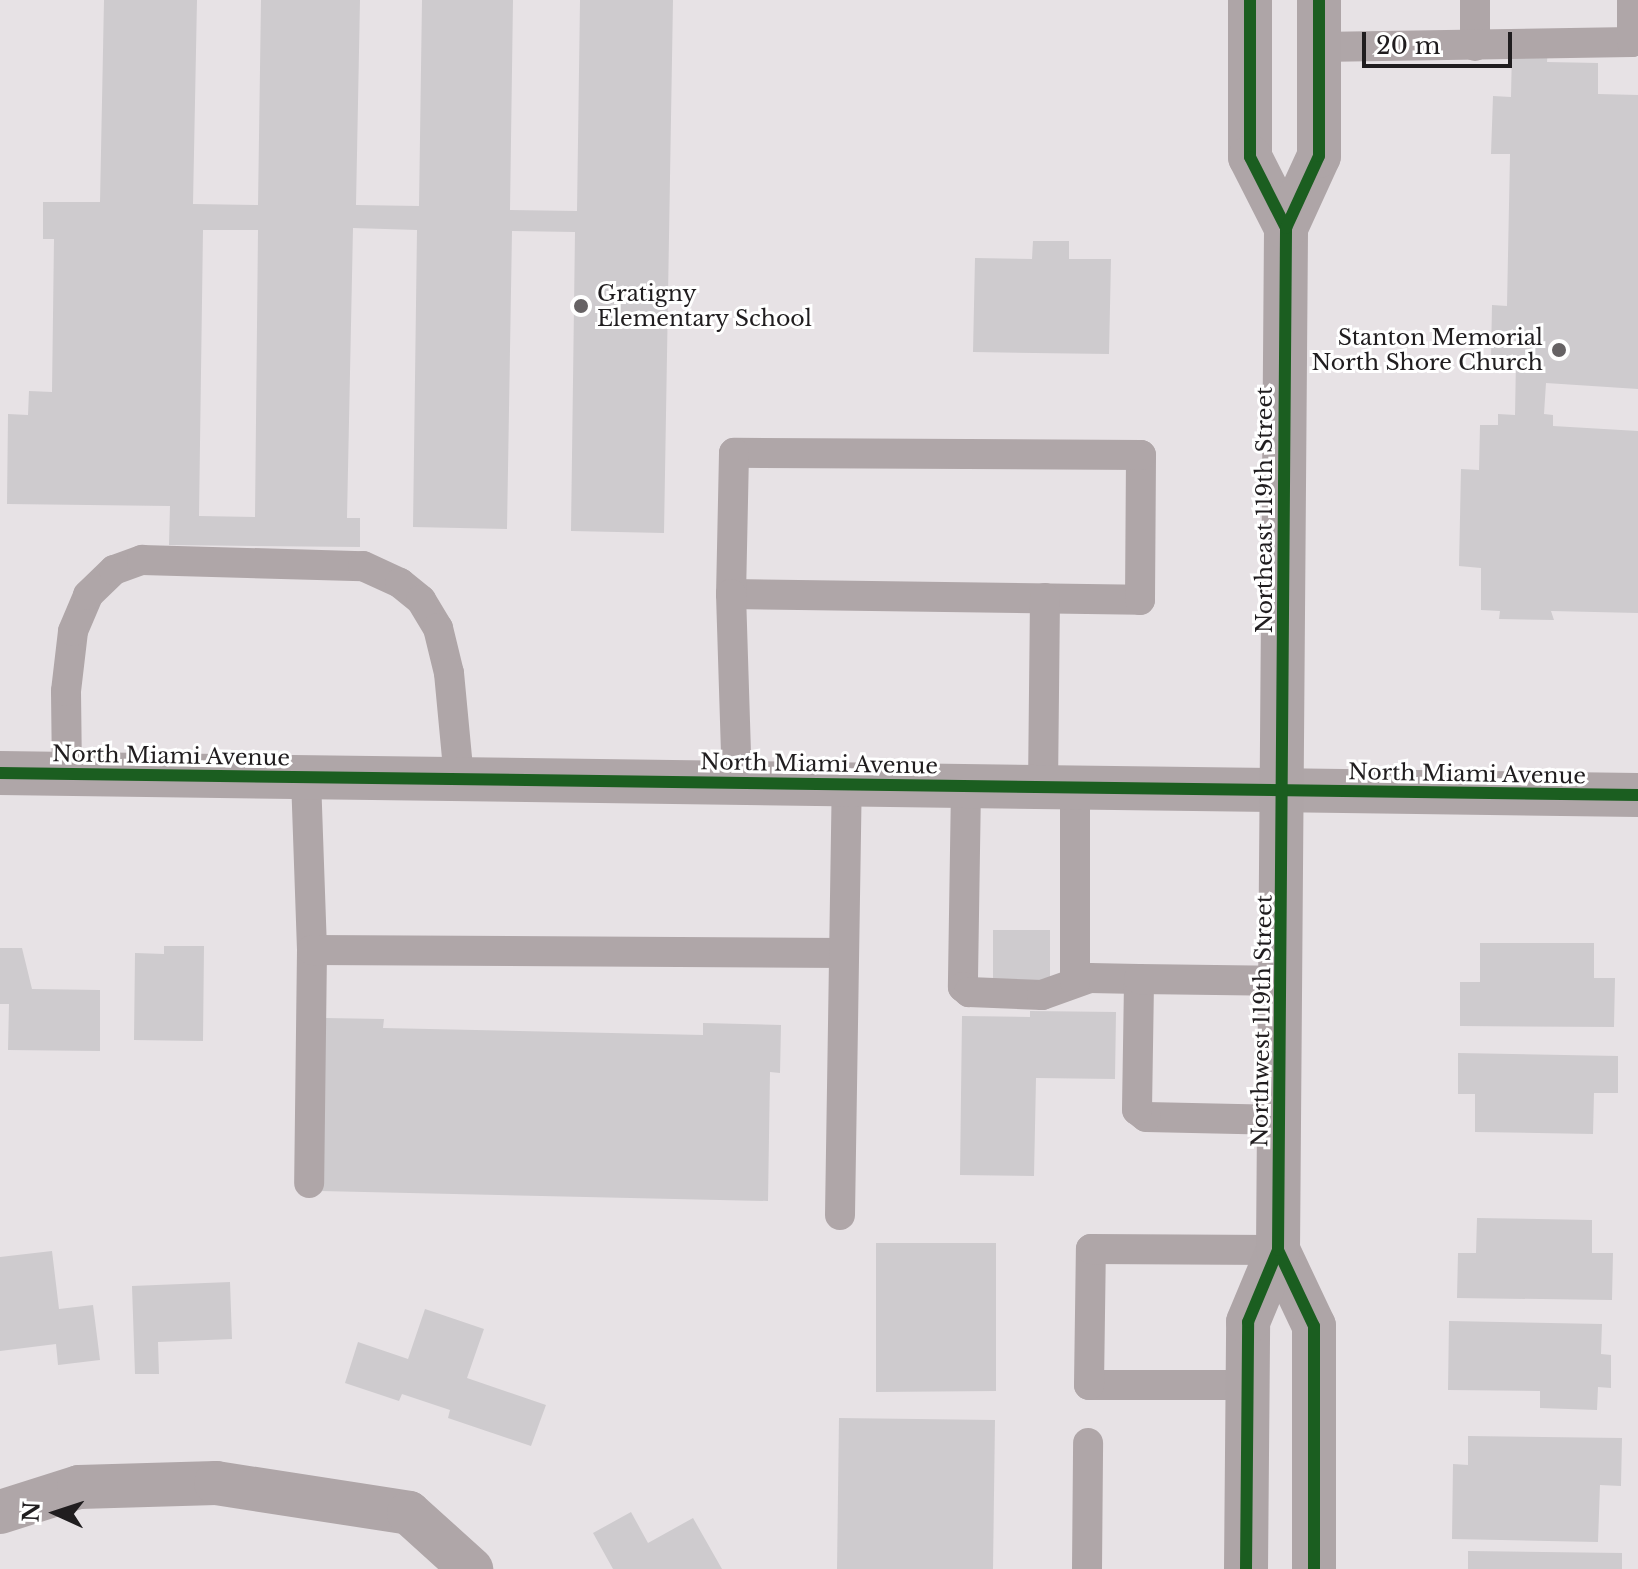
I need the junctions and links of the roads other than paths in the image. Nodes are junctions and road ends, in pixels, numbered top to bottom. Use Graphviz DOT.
graph roads {
  1 [pos="1250,0"];
  2 [pos="1319,0"];
  3 [pos="1475,0"];
  4 [pos="1632,0"];
  5 [pos="1475,46"];
  6 [pos="1319,47"];
  7 [pos="1286,228"];
  8 [pos="731,594"];
  9 [pos="1045,598"];
  10 [pos="0,773"];
  11 [pos="67,774"];
  12 [pos="306,778"];
  13 [pos="459,778"];
  14 [pos="737,784"];
  15 [pos="847,785"];
  16 [pos="966,787"];
  17 [pos="1059,788"];
  18 [pos="1284,792"];
  19 [pos="1638,795"];
  20 [pos="312,950"];
  21 [pos="844,953"];
  22 [pos="1139,979"];
  23 [pos="1282,981"];
  24 [pos="1075,982"];
  25 [pos="1281,1120"];
  26 [pos="309,1183"];
  27 [pos="840,1215"];
  28 [pos="1278,1250"];
  29 [pos="1247,1385"];
  30 [pos="1088,1443"];
  31 [pos="0,1512"];
  32 [pos="471,1569"];
  33 [pos="1087,1569"];
  34 [pos="1246,1569"];
  35 [pos="1314,1569"];
  1 -- 7 [label="main road, Northeast 119th Street"];
  2 -- 6 [label="main road, Northeast 119th Street"];
  3 -- 5 [label="lane"];
  4 -- 5 [label="lane"];
  5 -- 6 [label="lane"];
  6 -- 7 [label="main road, Northeast 119th Street"];
  7 -- 18 [label="main road, Northeast 119th Street"];
  8 -- 9 [label="lane"];
  8 -- 9 [label="lane"];
  8 -- 14 [label="lane"];
  9 -- 17 [label="lane"];
  10 -- 11 [label="street, North Miami Avenue"];
  11 -- 12 [label="street, North Miami Avenue"];
  11 -- 13 [label="lane"];
  12 -- 13 [label="street, North Miami Avenue"];
  12 -- 20 [label="lane"];
  13 -- 14 [label="street, North Miami Avenue"];
  14 -- 15 [label="street, North Miami Avenue"];
  15 -- 16 [label="street, North Miami Avenue"];
  15 -- 21 [label="lane"];
  16 -- 17 [label="street, North Miami Avenue"];
  16 -- 24 [label="lane"];
  17 -- 18 [label="street, North Miami Avenue"];
  17 -- 24 [label="lane"];
  18 -- 19 [label="street, North Miami Avenue"];
  18 -- 23 [label="main road, Northwest 119th Street"];
  20 -- 21 [label="lane"];
  20 -- 26 [label="lane"];
  21 -- 27 [label="lane"];
  22 -- 23 [label="lane"];
  22 -- 24 [label="lane"];
  22 -- 25 [label="lane"];
  23 -- 25 [label="main road, Northwest 119th Street"];
  25 -- 28 [label="main road, Northwest 119th Street"];
  28 -- 29 [label="main road, Northwest 119th Street"];
  28 -- 29 [label="lane"];
  28 -- 35 [label="main road, Northwest 119th Street"];
  29 -- 34 [label="main road, Northwest 119th Street"];
  30 -- 33 [label="lane"];
  31 -- 32 [label="street"];
}
